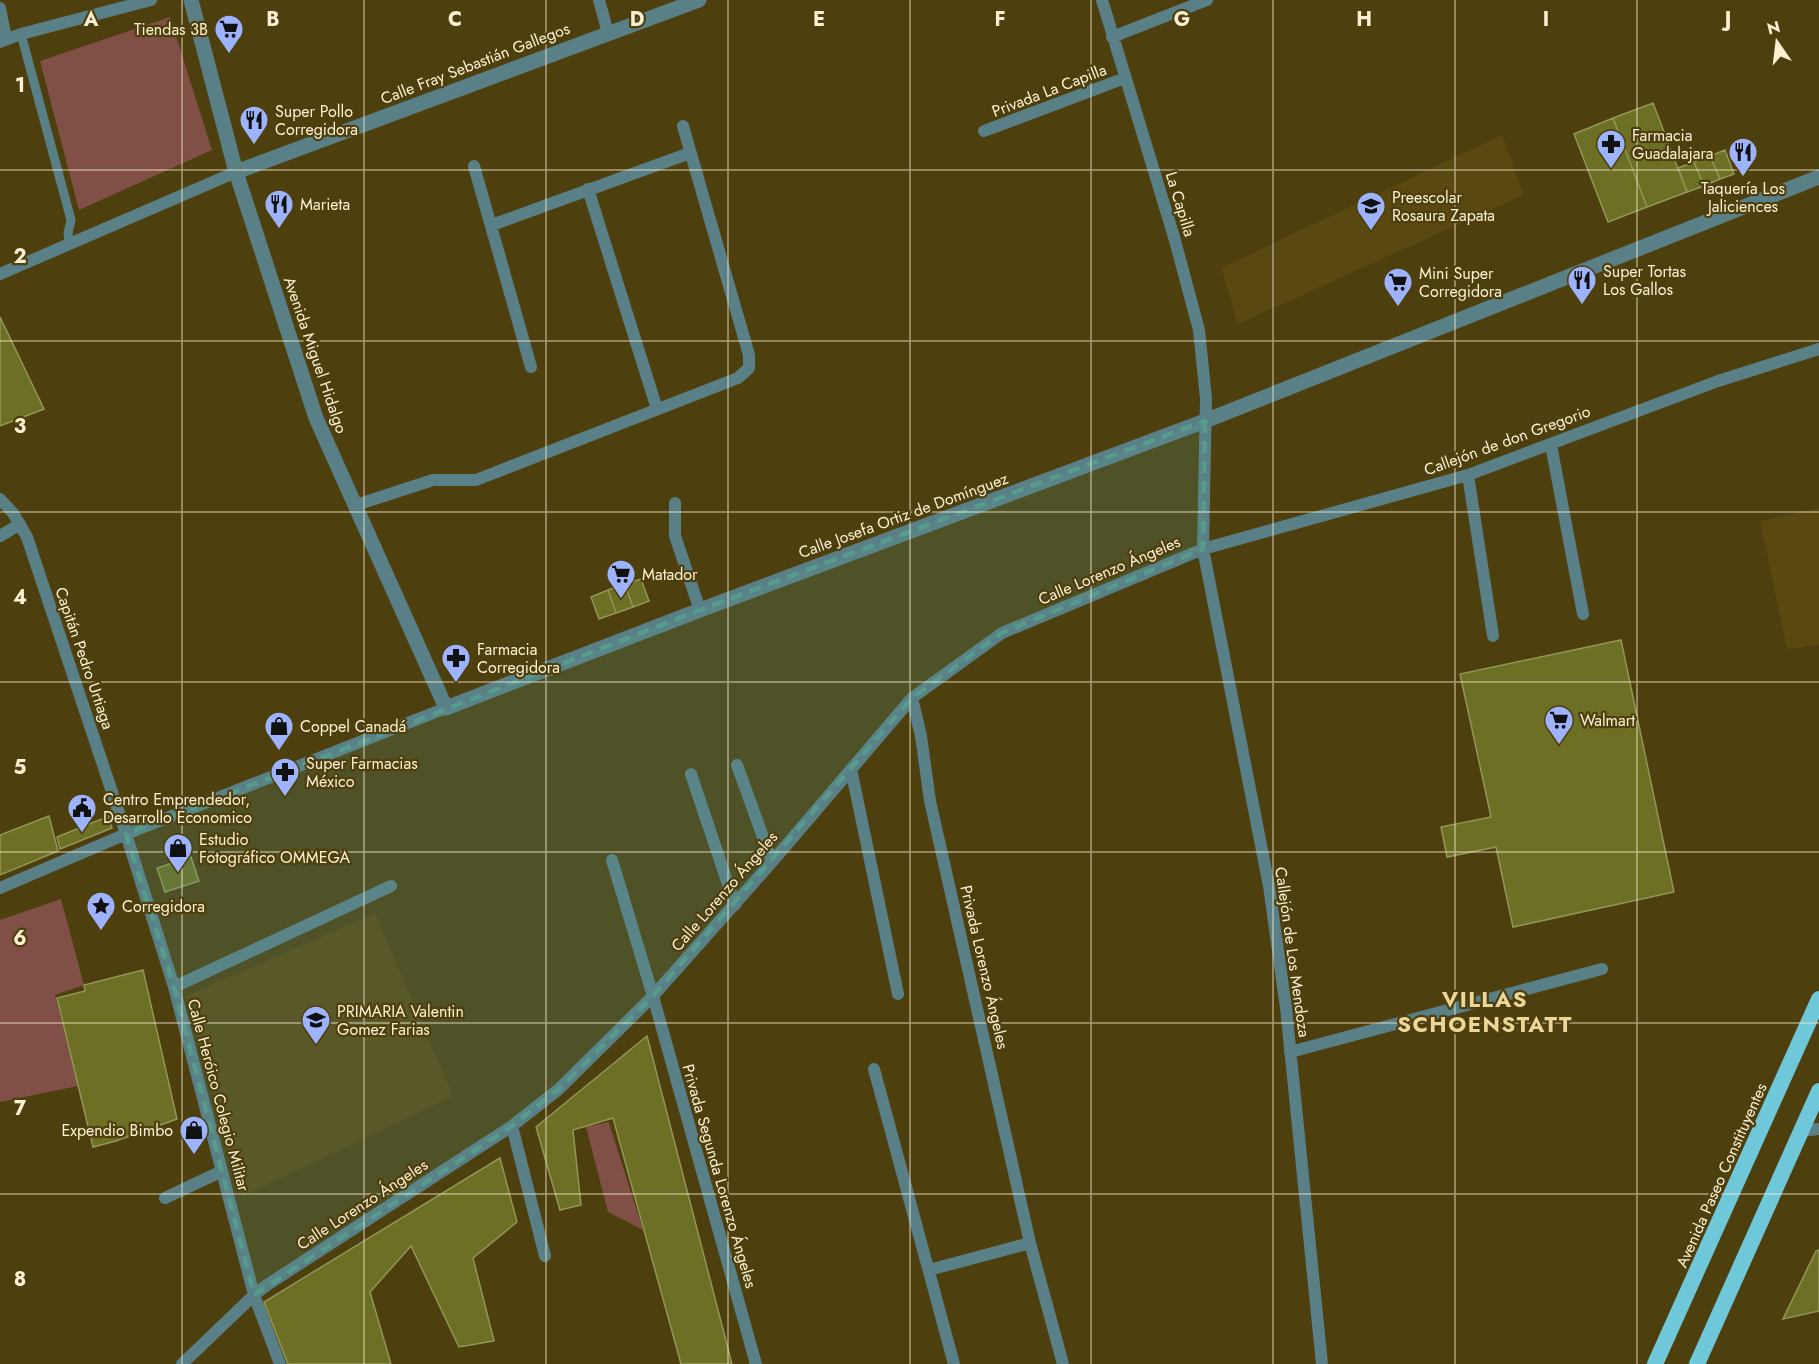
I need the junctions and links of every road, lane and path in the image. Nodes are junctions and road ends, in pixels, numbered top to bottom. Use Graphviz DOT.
graph roads {
  1 [pos="151,0"];
  2 [pos="191,0"];
  3 [pos="599,0"];
  4 [pos="699,0"];
  5 [pos="1102,0"];
  6 [pos="1207,0"];
  7 [pos="0,8"];
  8 [pos="608,33"];
  9 [pos="21,34"];
  10 [pos="1112,37"];
  11 [pos="3,41"];
  12 [pos="1125,78"];
  13 [pos="683,126"];
  14 [pos="984,131"];
  15 [pos="690,153"];
  16 [pos="474,166"];
  17 [pos="236,172"];
  18 [pos="1819,177"];
  19 [pos="588,189"];
  20 [pos="492,225"];
  21 [pos="69,243"];
  22 [pos="0,274"];
  23 [pos="1819,349"];
  24 [pos="531,368"];
  25 [pos="657,409"];
  26 [pos="1205,421"];
  27 [pos="1551,445"];
  28 [pos="1468,475"];
  29 [pos="0,499"];
  30 [pos="675,503"];
  31 [pos="356,505"];
  32 [pos="20,524"];
  33 [pos="0,536"];
  34 [pos="1203,549"];
  35 [pos="700,610"];
  36 [pos="1583,614"];
  37 [pos="1493,636"];
  38 [pos="912,698"];
  39 [pos="446,708"];
  40 [pos="737,765"];
  41 [pos="851,769"];
  42 [pos="691,774"];
  43 [pos="126,834"];
  44 [pos="612,860"];
  45 [pos="772,862"];
  46 [pos="391,886"];
  47 [pos="0,888"];
  48 [pos="735,905"];
  49 [pos="1602,969"];
  50 [pos="174,987"];
  51 [pos="898,994"];
  52 [pos="653,996"];
  53 [pos="1819,999"];
  54 [pos="1290,1052"];
  55 [pos="874,1069"];
  56 [pos="1819,1091"];
  57 [pos="512,1126"];
  58 [pos="1819,1129"];
  59 [pos="1802,1131"];
  60 [pos="222,1171"];
  61 [pos="165,1198"];
  62 [pos="1030,1243"];
  63 [pos="545,1256"];
  64 [pos="929,1270"];
  65 [pos="254,1295"];
  66 [pos="182,1364"];
  67 [pos="280,1364"];
  68 [pos="756,1364"];
  69 [pos="954,1364"];
  70 [pos="1063,1364"];
  71 [pos="1322,1364"];
  72 [pos="1655,1364"];
  73 [pos="1697,1364"];
  1 -- 9 [label="street"];
  2 -- 17 [label="street, Avenida Miguel Hidalgo"];
  3 -- 8 [label="street"];
  4 -- 8 [label="street, Calle Fray Sebastián Gallegos"];
  5 -- 10 [label="street, La Capilla"];
  6 -- 10 [label="street"];
  7 -- 11 [label="street"];
  8 -- 17 [label="street, Calle Fray Sebastián Gallegos"];
  9 -- 11 [label="street"];
  9 -- 21 [label="street"];
  10 -- 12 [label="street, La Capilla"];
  12 -- 14 [label="street, Privada La Capilla"];
  12 -- 26 [label="street, La Capilla"];
  13 -- 15 [label="street"];
  15 -- 19 [label="street"];
  15 -- 25 [label="street"];
  16 -- 20 [label="street"];
  17 -- 21 [label="street, Calle Fray Sebastián Gallegos"];
  17 -- 31 [label="street, Avenida Miguel Hidalgo"];
  18 -- 26 [label="street, Calle Josefa Ortiz de Domínguez"];
  19 -- 20 [label="street"];
  19 -- 25 [label="street"];
  20 -- 24 [label="street"];
  21 -- 22 [label="street, Calle Fray Sebastián Gallegos"];
  23 -- 27 [label="street, Callejón de don Gregorio"];
  25 -- 31 [label="street"];
  26 -- 34 [label="street, Calle Lorenzo Ángeles"];
  26 -- 35 [label="street, Calle Josefa Ortiz de Domínguez"];
  27 -- 28 [label="street, Callejón de don Gregorio"];
  27 -- 36 [label="street"];
  28 -- 34 [label="street, Callejón de don Gregorio"];
  28 -- 37 [label="street"];
  29 -- 32 [label="street, Capitán Pedro Urtiaga"];
  30 -- 35 [label="street"];
  31 -- 39 [label="street, Avenida Miguel Hidalgo"];
  32 -- 33 [label="street"];
  32 -- 43 [label="street, Capitán Pedro Urtiaga"];
  34 -- 38 [label="street, Calle Lorenzo Ángeles"];
  34 -- 54 [label="street, Callejón de Los Mendoza"];
  35 -- 39 [label="street, Calle Josefa Ortiz de Domínguez"];
  38 -- 41 [label="street, Calle Lorenzo Ángeles"];
  38 -- 62 [label="street, Privada Lorenzo Ángeles"];
  39 -- 43 [label="street, Calle Josefa Ortiz de Domínguez"];
  40 -- 45 [label="street"];
  41 -- 45 [label="street, Calle Lorenzo Ángeles"];
  41 -- 51 [label="street"];
  42 -- 48 [label="street"];
  43 -- 47 [label="street, Calle Josefa Ortiz de Domínguez"];
  43 -- 50 [label="street, Calle Heróico Colegio Militar"];
  44 -- 52 [label="street, Privada Segunda Lorenzo Ángeles"];
  45 -- 48 [label="street, Calle Lorenzo Ángeles"];
  46 -- 50 [label="street"];
  48 -- 52 [label="street, Calle Lorenzo Ángeles"];
  49 -- 54 [label="street"];
  50 -- 60 [label="street, Calle Heróico Colegio Militar"];
  52 -- 57 [label="street, Calle Lorenzo Ángeles"];
  52 -- 68 [label="street, Privada Segunda Lorenzo Ángeles"];
  53 -- 72 [label="highway, Avenida Paseo Constituyentes"];
  54 -- 71 [label="street, Callejón de Los Mendoza"];
  55 -- 64 [label="street"];
  56 -- 59 [label="highway"];
  57 -- 63 [label="street"];
  57 -- 65 [label="street, Calle Lorenzo Ángeles"];
  58 -- 59 [label="street"];
  59 -- 73 [label="highway"];
  60 -- 61 [label="street"];
  60 -- 65 [label="street, Calle Heróico Colegio Militar"];
  62 -- 64 [label="street"];
  62 -- 70 [label="street, Privada Lorenzo Ángeles"];
  64 -- 69 [label="street"];
  65 -- 66 [label="street, Calle Lorenzo Ángeles"];
  65 -- 67 [label="street, Calle Heróico Colegio Militar"];
}
